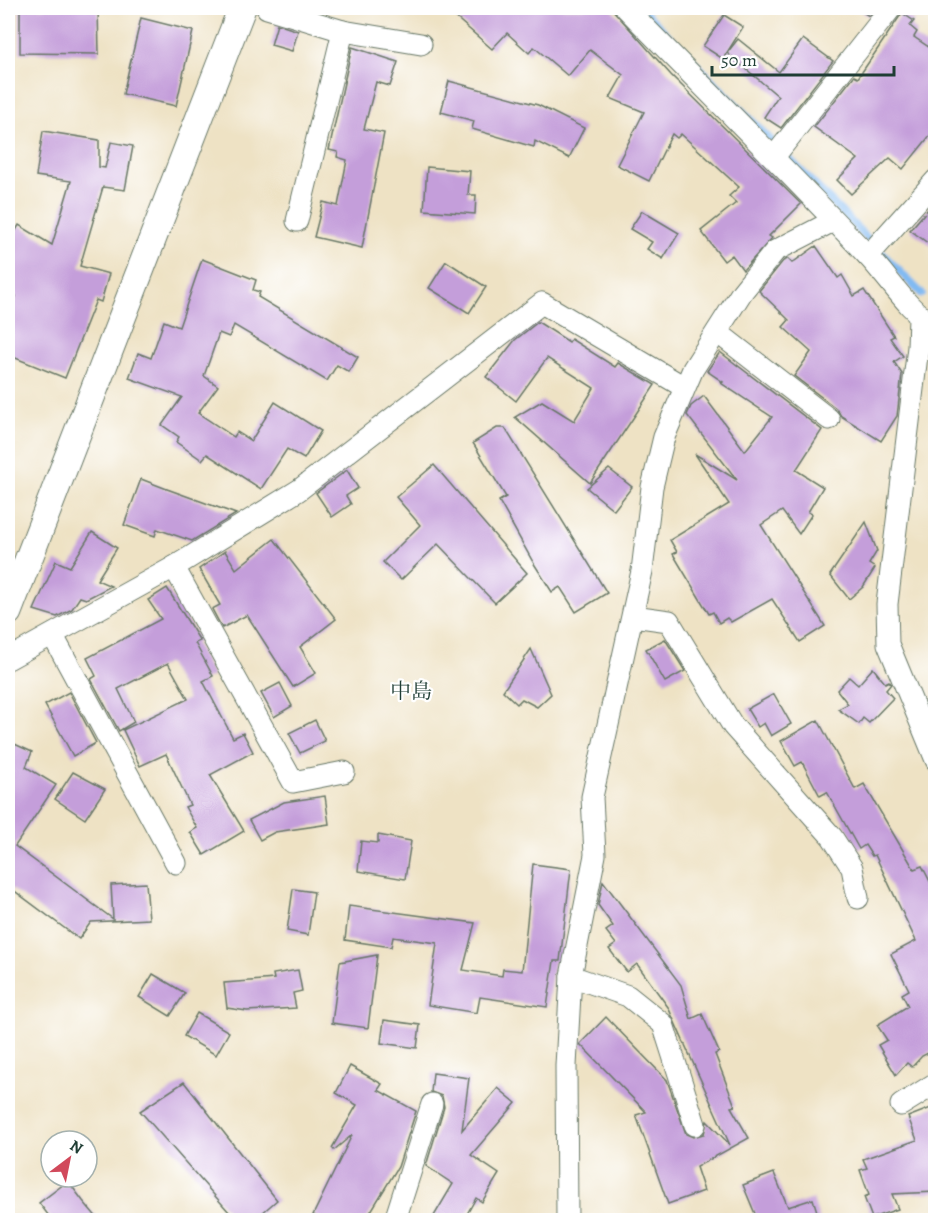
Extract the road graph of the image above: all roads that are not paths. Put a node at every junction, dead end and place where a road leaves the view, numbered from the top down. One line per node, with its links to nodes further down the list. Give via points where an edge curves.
1 (242, 8): 17 (street)
2 (267, 8): 5 (street)
3 (626, 8): 7 (street)
4 (891, 8): 7 (street)
5 (343, 31): 6 (street); 9 (street)
6 (421, 44)
7 (774, 156): 10 (street)
8 (936, 180): 11 (street)
9 (297, 221)
10 (833, 221): 11 (street); 13 (street, via 775,251)
11 (868, 256): 12 (street)
12 (927, 322): 21 (street, via 918,347 887,604 888,644)
13 (717, 332): 14 (street); 15 (street)
14 (684, 387): 16 (street, via 542,303 299,490); 18 (street, via 664,437 652,487)
15 (829, 419)
16 (174, 567): 19 (street); 22 (street, via 293,782)
17 (8, 612)
18 (633, 616): 24 (street, via 669,621 733,726 832,837 852,868); 25 (street, via 592,797 595,855)
19 (53, 636): 20 (street); 23 (street)
20 (8, 659)
21 (936, 760)
22 (344, 772)
23 (177, 863)
24 (858, 898)
25 (571, 976): 29 (street, via 628,996 663,1024); 31 (street, via 566,1066)
26 (936, 1083): 28 (street)
27 (432, 1104): 30 (street)
28 (901, 1105)
29 (695, 1125)
30 (395, 1221)
31 (567, 1221)

